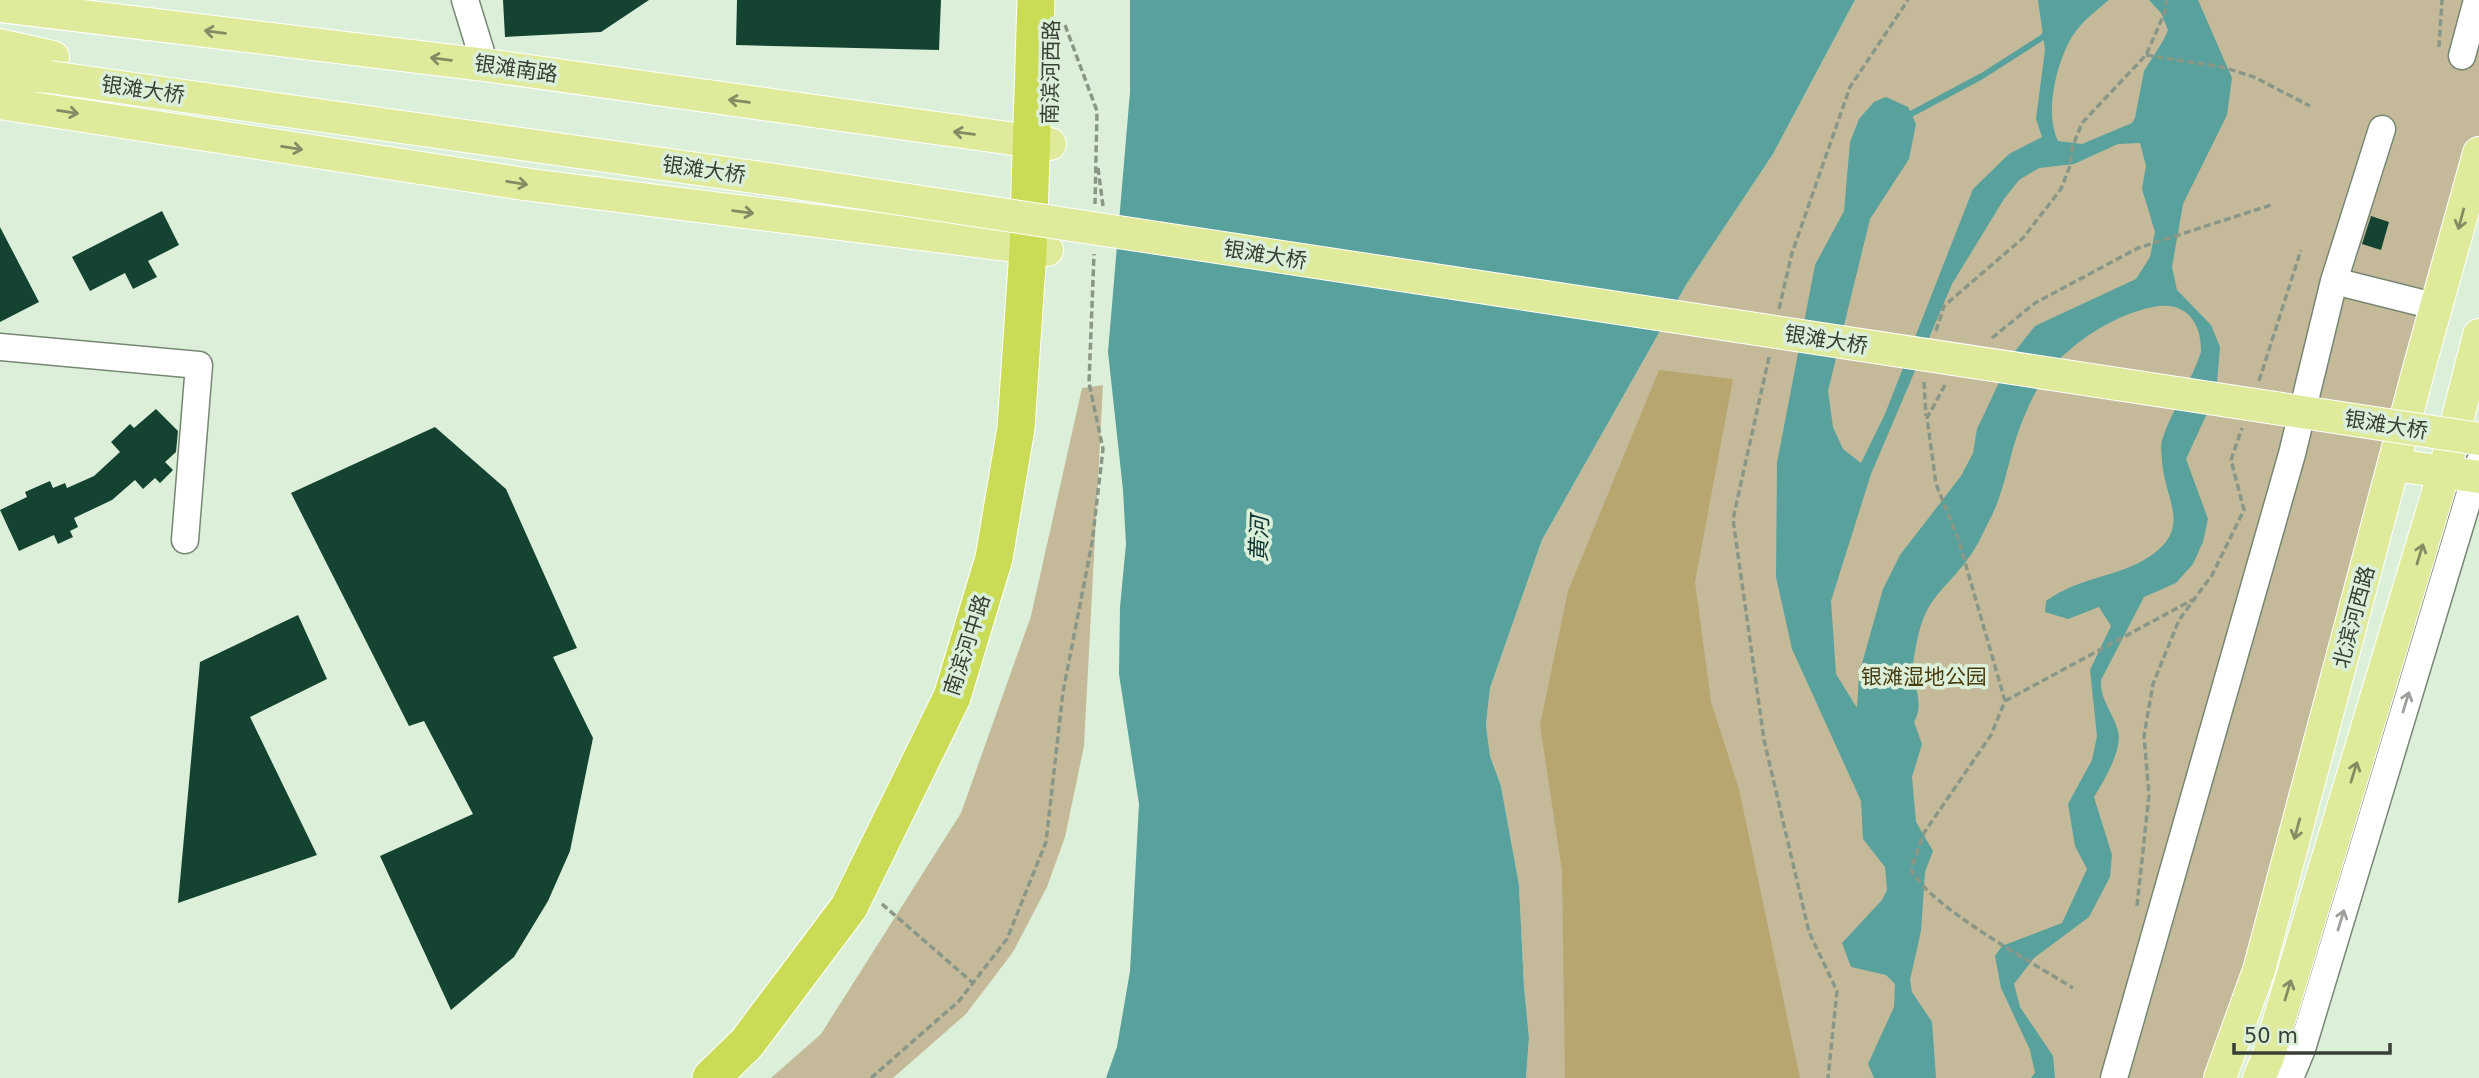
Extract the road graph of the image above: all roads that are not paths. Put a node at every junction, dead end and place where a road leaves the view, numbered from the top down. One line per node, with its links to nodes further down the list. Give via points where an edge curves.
1 (465, 0): 8 (street)
2 (1036, 0): 13 (highway, 南滨河西路)
3 (2477, 0): 7 (street)
4 (0, 6): 8 (main road, 银滩南路, one-way to 4)
5 (1059, 12): 13 (highway, 南滨河西路)
6 (0, 45): 9 (main road)
7 (2450, 53)
8 (485, 65): 13 (main road, 银滩南路, one-way to 8)
9 (51, 67): 10 (main road); 22 (main road, 银滩大桥, via 799,163); 23 (main road, 银滩大桥, bridge)
10 (0, 73)
11 (0, 103): 15 (main road, one-way to 15, via 531,185)
12 (2382, 129): 16 (street)
13 (1041, 143): 15 (highway, 南滨河中路)
14 (2479, 153): 17 (main road, 北滨河西路, one-way to 17)
15 (1037, 250): 29 (highway, 南滨河中路, via 1016,428 994,558 952,696 849,907 747,1043); 30 (highway, 南滨河中路, via 1035,431 1016,575 968,703 867,921 762,1054)
16 (2334, 281): 17 (street); 28 (street, via 2292,454)
17 (2438, 307): 20 (main road, 北滨河西路)
18 (2479, 335): 21 (main road, 北滨河西路)
19 (0, 347): 27 (street, via 199,365)
20 (2421, 361): 21 (main road); 24 (main road, 北滨河西路)
21 (2474, 370): 25 (main road, 北滨河西路)
22 (2479, 418)
23 (2479, 439)
24 (2395, 465): 25 (main road); 31 (main road, 北滨河西路, one-way to 31, via 2259,970)
25 (2444, 472): 26 (main road); 32 (main road, 北滨河西路, one-way to 25)
26 (2478, 473): 33 (street, one-way to 26)
27 (185, 540)
28 (2119, 1076)
29 (711, 1078)
30 (737, 1078)
31 (2220, 1078)
32 (2259, 1078)
33 (2290, 1078)

